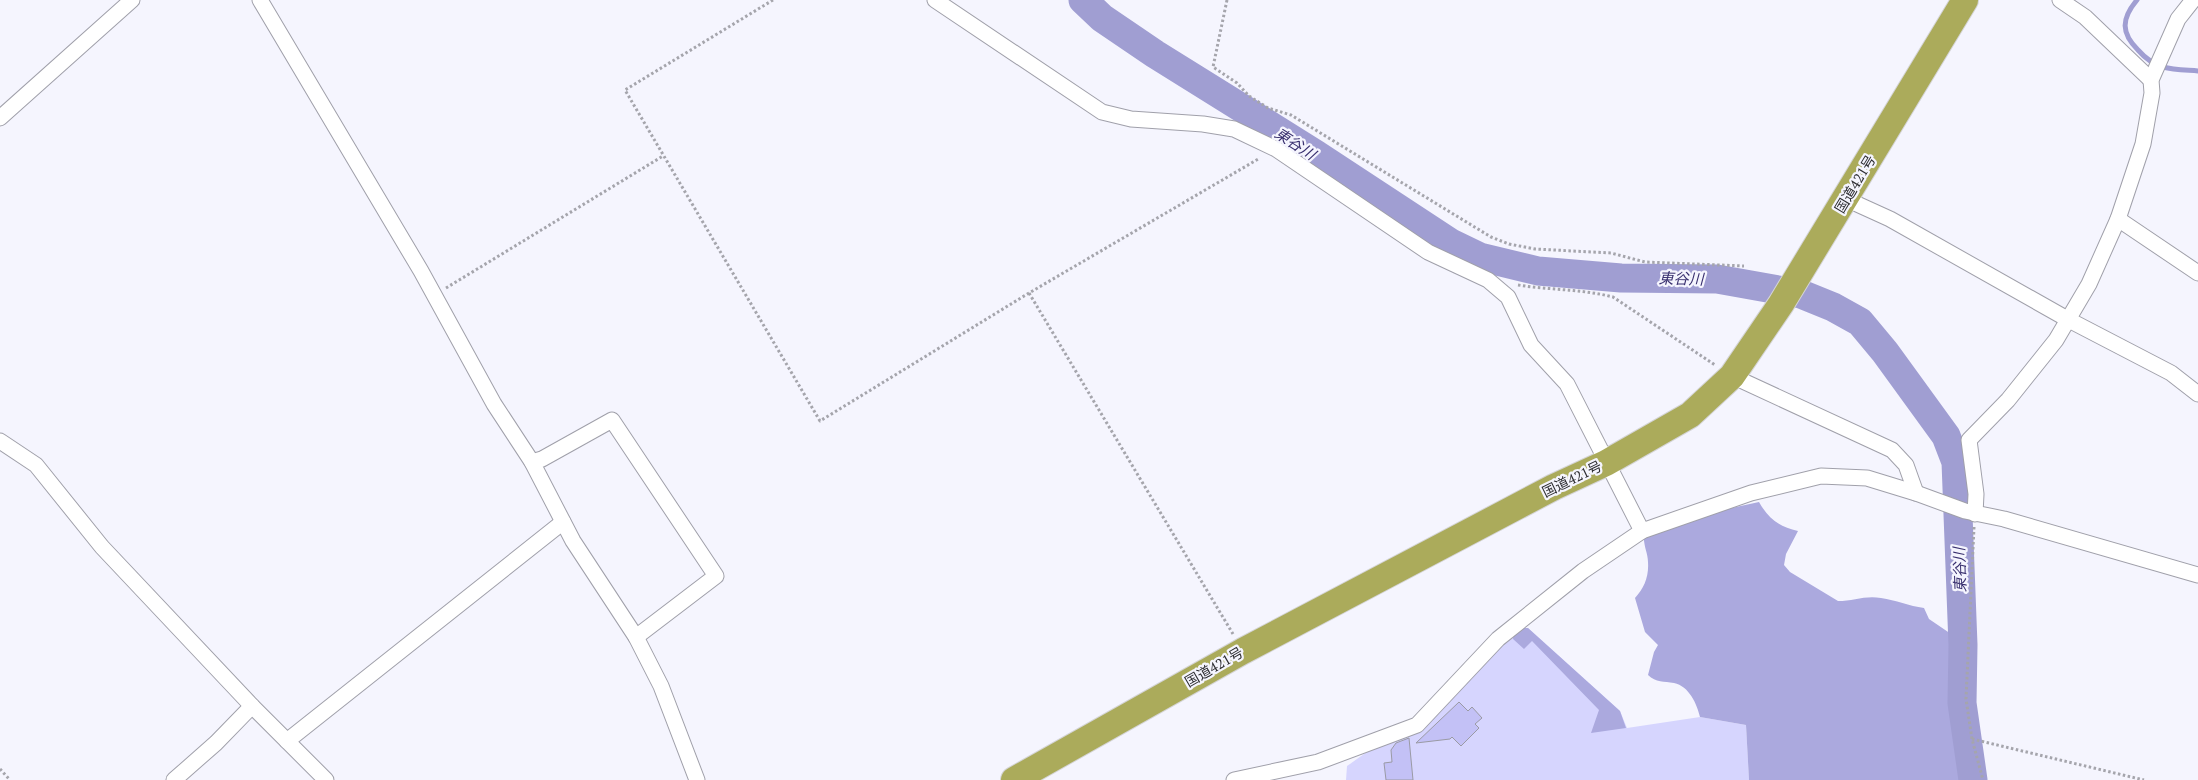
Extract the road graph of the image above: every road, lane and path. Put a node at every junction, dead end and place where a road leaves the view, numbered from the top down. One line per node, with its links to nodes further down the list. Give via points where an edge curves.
1 (132, 0): 10 (street)
2 (260, 0): 19 (street)
3 (773, 0): 11 (path, via 625,90)
4 (935, 0): 17 (street, via 1102,112 1131,119 1234,129 1276,149 1428,252)
5 (1227, 0): 15 (path, via 1213,67 1268,108 1291,115 1491,237 1535,249 1611,254 1645,262)
6 (1965, 0): 13 (highway, 国道421号)
7 (2060, 0): 9 (street)
8 (2193, 0): 9 (street, via 2178,19)
9 (2155, 70): 14 (street, via 2143,144)
10 (0, 118)
11 (663, 156): 18 (path, via 820,420); 19 (path)
12 (1248, 165): 18 (path)
13 (1846, 199): 20 (street, via 1890,219); 21 (highway, 国道421号, via 1782,304)
14 (2118, 219): 16 (street); 20 (street)
15 (1744, 266)
16 (2198, 273)
17 (1488, 280): 21 (path, via 1548,290 1597,293 1613,298); 25 (street, via 1508,297 1531,345 1567,384)
18 (1029, 293): 32 (path)
19 (434, 295): 24 (street, via 494,404)
20 (2069, 320): 22 (street, via 2171,373); 27 (street, via 2008,400 1969,440 1976,494)
21 (1732, 376): 25 (highway, 国道421号, via 1690,414); 26 (street, via 1892,450 1906,465)
22 (2198, 394)
23 (0, 441): 33 (street, via 36,465 102,548)
24 (532, 462): 28 (street); 31 (street, via 612,420 716,576)
25 (1606, 463): 29 (street); 32 (highway, 国道421号)
26 (1916, 493): 27 (street); 29 (street, via 1867,478 1821,476 1751,493)
27 (1970, 513): 30 (street, via 2004,519); 34 (path, via 1966,699)
28 (563, 522): 31 (street); 35 (street)
29 (1642, 531): 42 (street, via 1583,571 1498,639 1417,725 1318,762)
30 (2198, 575)
31 (636, 636): 40 (street, via 661,686)
32 (1243, 650): 41 (highway, 国道421号)
33 (252, 706): 35 (street); 38 (street)
34 (1972, 739): 43 (path); 44 (path)
35 (287, 741): 39 (street)
36 (0, 769): 37 (path)
37 (10, 780)
38 (174, 780)
39 (326, 780)
40 (697, 780)
41 (1014, 780)
42 (1234, 780)
43 (1982, 780)
44 (2144, 780)

